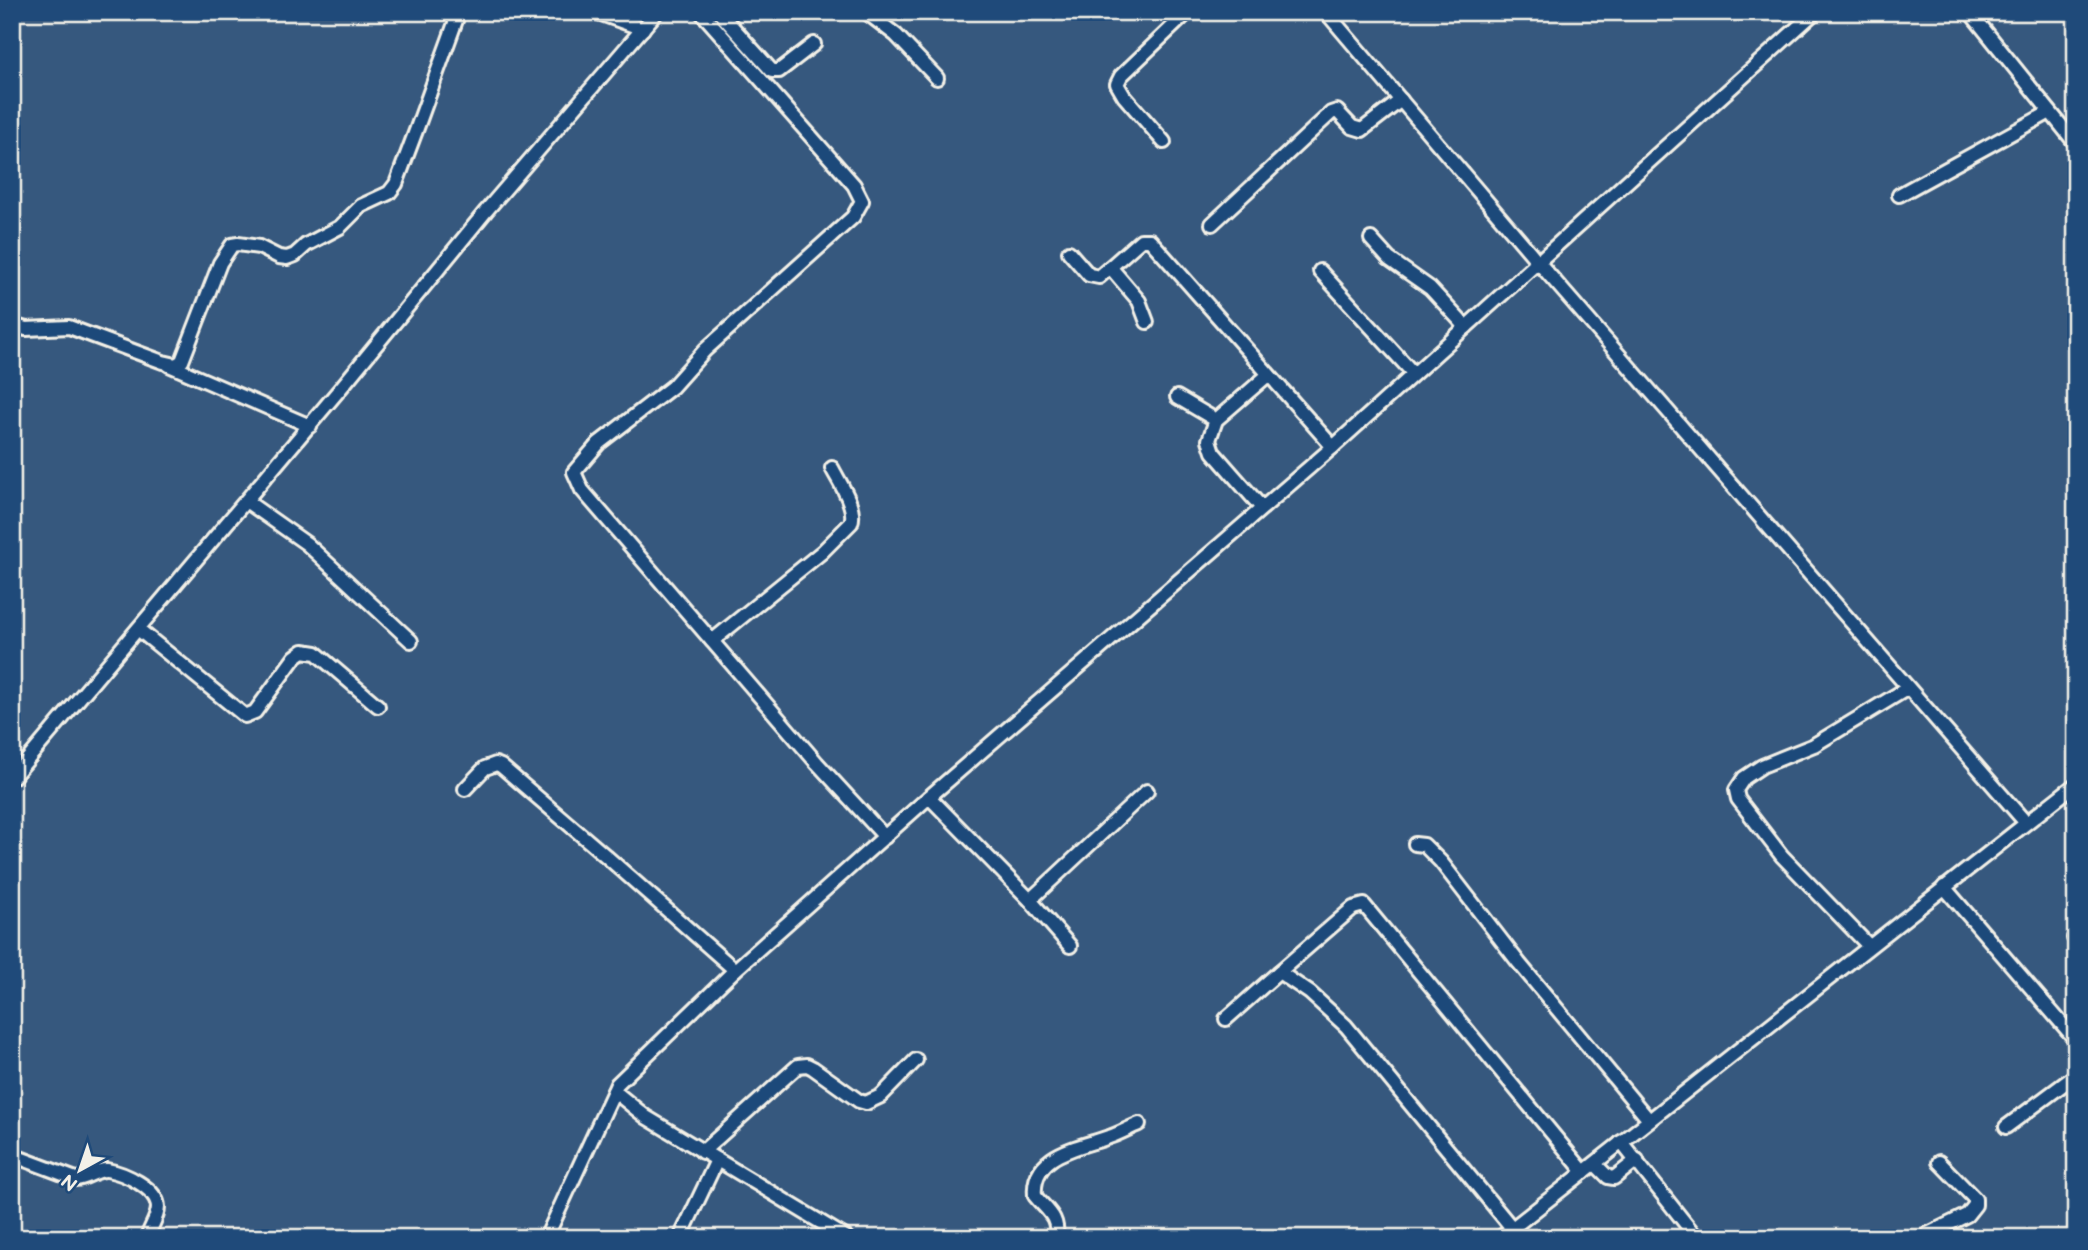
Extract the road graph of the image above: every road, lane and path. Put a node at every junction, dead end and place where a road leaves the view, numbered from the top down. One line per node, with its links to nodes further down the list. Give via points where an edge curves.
1 (459, 12): 28 (street, via 389,193 361,206 340,227 287,258 259,247 232,246 220,263 181,362)
2 (596, 12): 11 (street)
3 (657, 12): 11 (street)
4 (701, 12): 40 (street, via 854,185 862,201 853,217 705,350 680,380 599,443 574,472 582,490)
5 (719, 12): 12 (street, via 772,71 779,71)
6 (866, 12): 13 (street, via 896,35)
7 (1188, 12): 16 (street, via 1117,84)
8 (1326, 12): 14 (street)
9 (1815, 12): 22 (street)
10 (1970, 12): 15 (street)
11 (643, 29): 33 (street)
12 (814, 44)
13 (937, 78)
14 (1401, 100): 19 (street, via 1362,130 1352,127 1337,111 1331,113); 22 (street)
15 (2050, 112): 17 (street); 18 (street)
16 (1164, 142)
17 (2076, 144)
18 (1899, 195)
19 (1212, 224)
20 (1371, 239): 27 (street, via 1430,288)
21 (1069, 252): 23 (street, via 1094,278)
22 (1539, 263): 27 (street); 41 (street)
23 (1111, 268): 25 (street, via 1139,301); 30 (street, via 1141,240 1150,240)
24 (1320, 271): 29 (street)
25 (1147, 321)
26 (12, 325): 28 (street, via 26,329 69,327)
27 (1466, 327): 29 (street)
28 (163, 362): 33 (street)
29 (1413, 373): 34 (street)
30 (1268, 374): 32 (street); 34 (street)
31 (1177, 397): 32 (street)
32 (1216, 420): 37 (street, via 1210,446)
33 (310, 426): 36 (street)
34 (1333, 447): 37 (street)
35 (832, 468): 40 (street, via 850,507 851,523)
36 (246, 501): 38 (street); 39 (street, via 307,544)
37 (1262, 508): 47 (street)
38 (138, 629): 42 (street, via 246,716 255,712 295,657 309,650); 43 (street)
39 (411, 641)
40 (712, 641): 49 (street)
41 (1908, 688): 48 (street); 54 (street, via 1814,744 1762,765 1736,790 1738,799 1782,856)
42 (378, 706)
43 (12, 778)
44 (2076, 784): 48 (street)
45 (465, 789): 55 (street, via 485,768 501,766)
46 (1147, 791): 52 (street)
47 (929, 797): 49 (street); 52 (street)
48 (2026, 823): 51 (street)
49 (885, 836): 55 (street)
50 (1415, 844): 62 (street, via 1424,845 1441,862)
51 (1944, 887): 54 (street); 58 (street)
52 (1030, 900): 53 (street)
53 (1070, 946)
54 (1868, 946): 62 (street)
55 (735, 970): 61 (street, via 622,1077)
56 (1279, 972): 57 (street); 72 (street, via 1353,908 1364,905); 73 (street, via 1346,1026)
57 (1226, 1019)
58 (2076, 1040)
59 (916, 1060): 66 (street, via 881,1096 866,1103 813,1068 798,1066)
60 (2076, 1075): 64 (street)
61 (614, 1091): 66 (street); 75 (street)
62 (1649, 1120): 65 (street)
63 (1139, 1124): 78 (street, via 1055,1156 1040,1172 1035,1196 1054,1215)
64 (2006, 1128)
65 (1621, 1142): 69 (street); 71 (street)
66 (702, 1152): 68 (street)
67 (12, 1155): 74 (street, via 76,1179 107,1170 148,1188 158,1205)
68 (717, 1160): 76 (street); 77 (street)
69 (1637, 1160): 71 (street, via 1614,1178); 80 (street)
70 (1939, 1162): 81 (street, via 1975,1199 1975,1205)
71 (1595, 1164): 72 (street)
72 (1584, 1172): 73 (street)
73 (1512, 1228): 79 (street)
74 (146, 1238)
75 (546, 1238)
76 (680, 1238)
77 (847, 1238)
78 (1056, 1238)
79 (1500, 1238)
80 (1697, 1238)
81 (1926, 1238)

